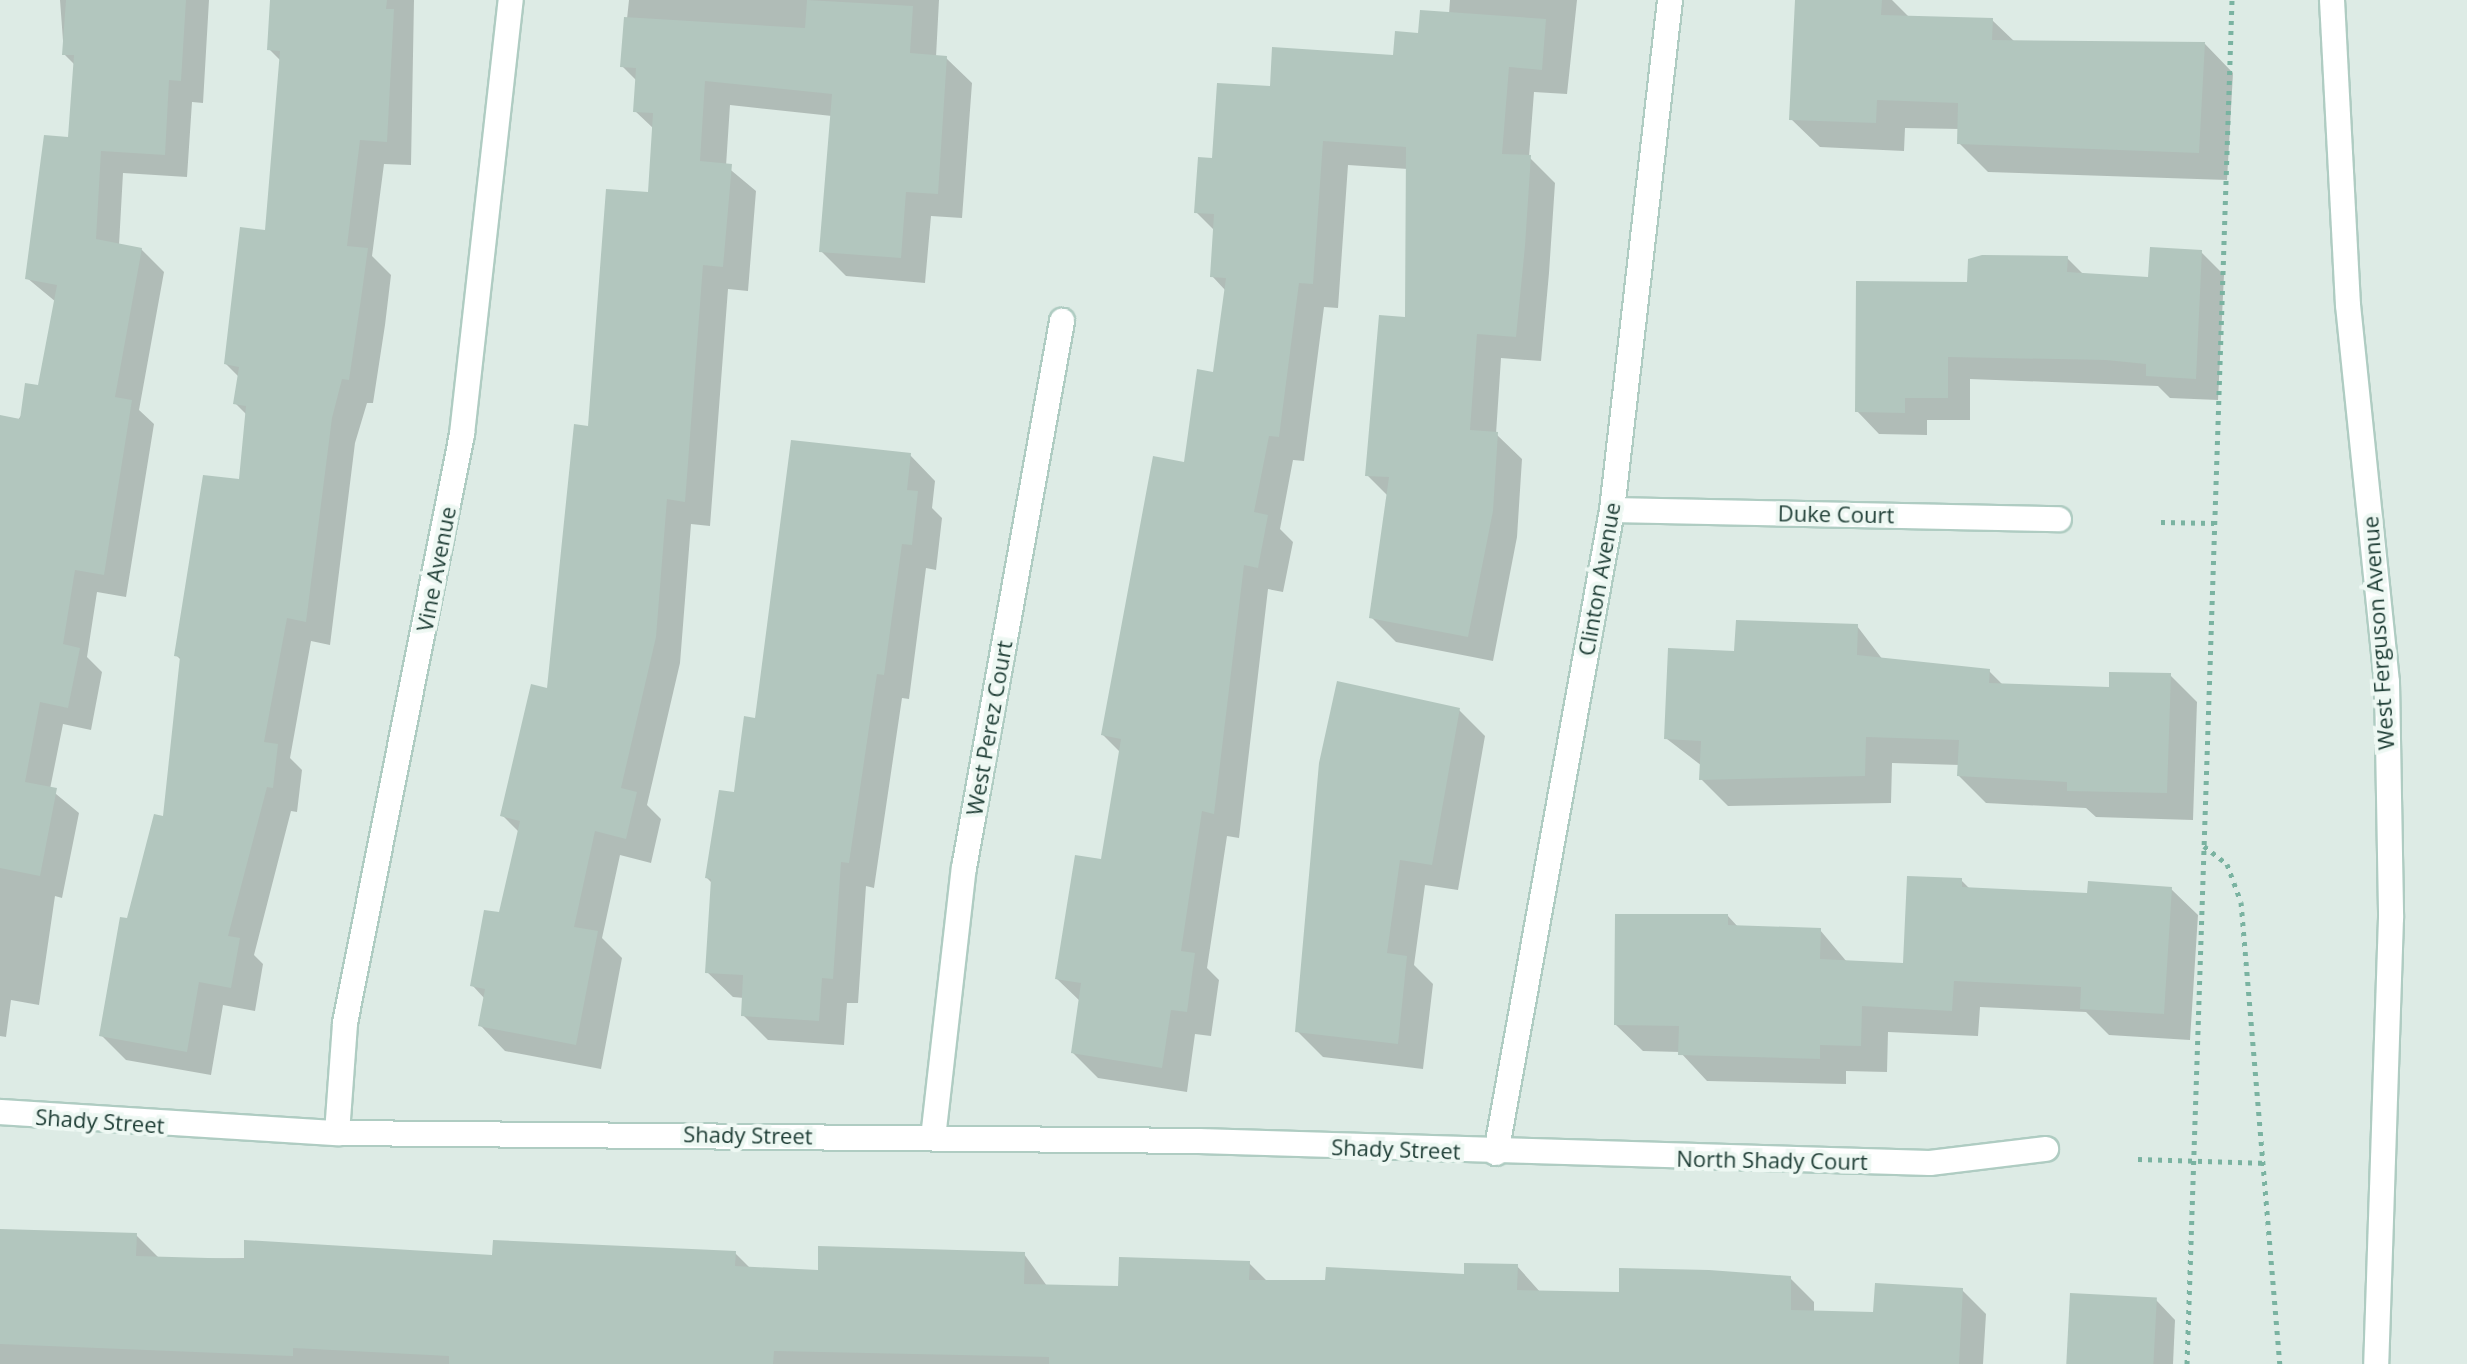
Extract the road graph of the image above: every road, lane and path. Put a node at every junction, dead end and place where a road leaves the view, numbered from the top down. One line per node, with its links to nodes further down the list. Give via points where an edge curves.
1 (511, 0): 12 (street, Vine Avenue, via 462,434 353,976)
2 (1670, 0): 6 (street, Clinton Avenue)
3 (2232, 0): 9 (path)
4 (2332, 0): 21 (street, West Ferguson Avenue, via 2348,305 2387,682 2391,918)
5 (1062, 321): 13 (street, West Perez Court, via 964,868)
6 (1612, 510): 7 (street, Duke Court); 15 (street, Clinton Avenue)
7 (2059, 519)
8 (2161, 522): 9 (path)
9 (2214, 523): 10 (path)
10 (2204, 846): 17 (path); 18 (path, via 2227,864 2241,902)
11 (0, 1112): 12 (street, Shady Street)
12 (337, 1133): 13 (street, Shady Street)
13 (933, 1138): 15 (street, Shady Street)
14 (2046, 1149): 15 (street, North Shady Court, via 1930,1163)
15 (1496, 1153)
16 (2138, 1159): 17 (path)
17 (2195, 1160): 18 (path); 19 (path)
18 (2268, 1163): 20 (path)
19 (2187, 1364)
20 (2280, 1364)
21 (2376, 1364)

